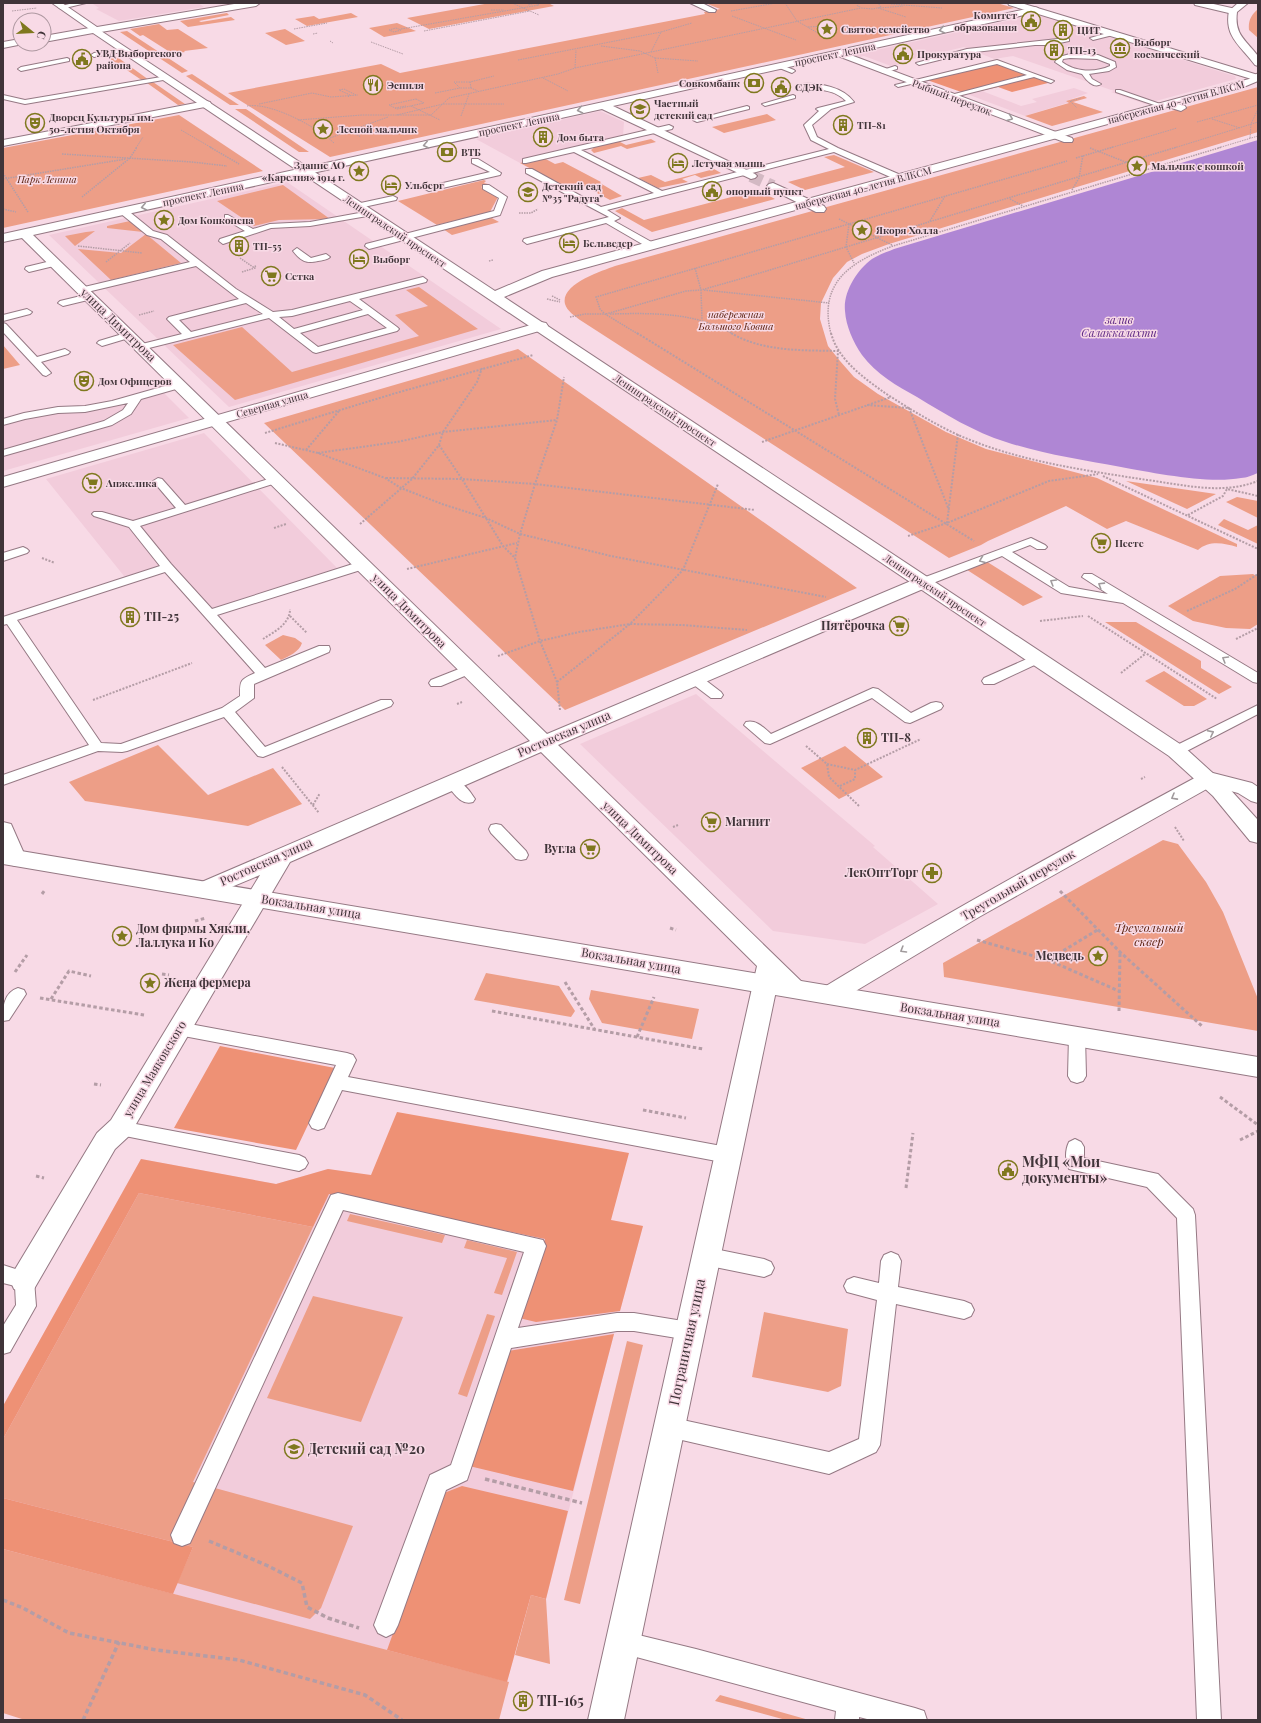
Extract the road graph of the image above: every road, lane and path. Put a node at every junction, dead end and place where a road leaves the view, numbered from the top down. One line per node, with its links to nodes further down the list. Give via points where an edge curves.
1 (83, 3): 13 (lane)
2 (256, 3): 38 (street)
3 (512, 3): 16 (path)
4 (694, 3): 21 (street)
5 (776, 3): 25 (path)
6 (784, 3): 30 (path)
7 (859, 3): 18 (path, via 857,6)
8 (879, 3): 19 (path, via 881,6)
9 (1012, 3): 22 (street)
10 (1198, 3): 26 (street)
11 (1244, 3): 26 (street)
12 (891, 4): 15 (path)
13 (59, 5): 38 (street, Ленинградский проспект)
14 (528, 5): 16 (path)
15 (923, 6): 19 (path); 20 (path)
16 (520, 7): 24 (path); 37 (path)
17 (39, 8): 23 (path)
18 (861, 8): 19 (path); 30 (path)
19 (878, 8): 29 (path)
20 (945, 8)
21 (712, 10)
22 (1035, 10): 41 (street); 60 (street, проспект Ленина, one-way to 60)
23 (12, 11)
24 (530, 11): 27 (path); 39 (path)
25 (726, 11)
26 (1233, 11): 69 (street, via 1231,29)
27 (539, 15)
28 (729, 15): 33 (path)
29 (908, 18)
30 (797, 21): 33 (path); 34 (path)
31 (695, 22): 40 (path)
32 (327, 23): 36 (path)
33 (765, 28): 49 (path); 57 (path)
34 (808, 28): 35 (path); 46 (path)
35 (836, 28)
36 (294, 29)
37 (400, 29): 37 (path, via 397,32 389,30 393,29)
38 (95, 30): 45 (street); 55 (street, Ленинградский проспект)
39 (424, 31)
40 (661, 32): 53 (path); 57 (path)
41 (1108, 32): 44 (lane); 80 (street)
42 (318, 33): 43 (path)
43 (313, 34)
44 (1093, 36)
45 (52, 38)
46 (827, 38)
47 (1067, 40): 54 (lane)
48 (330, 41): 52 (path)
49 (798, 41)
50 (370, 42): 59 (path)
51 (1074, 42): 62 (lane, via 1066,46 1078,51)
52 (333, 43)
53 (599, 45): 56 (path); 58 (path)
54 (1000, 47): 67 (lane); 68 (lane, via 967,51)
55 (125, 50): 61 (lane); 81 (street, Ленинградский проспект)
56 (576, 50): 65 (path); 71 (path)
57 (651, 52): 58 (path)
58 (646, 53): 63 (path); 71 (path)
59 (403, 54)
60 (837, 54): 70 (street, проспект Ленина); 75 (street, Рыбный переулок)
61 (94, 55)
62 (1079, 55): 76 (lane, via 1061,58 1058,62 1070,69); 76 (lane, via 1098,57 1113,63 1113,67 1109,69)
63 (655, 58): 66 (path); 82 (path)
64 (67, 60): 73 (lane)
65 (518, 60)
66 (702, 62)
67 (997, 62): 77 (lane); 85 (lane)
68 (918, 63)
69 (1258, 63)
70 (779, 66): 74 (lane); 115 (street, проспект Ленина)
71 (575, 68): 79 (path)
72 (895, 68): 75 (lane)
73 (21, 69)
74 (792, 71)
75 (883, 71): 85 (street, Рыбный переулок)
76 (1084, 71): 86 (lane, via 1089,80)
77 (1036, 75): 83 (lane); 99 (lane)
78 (494, 76): 84 (path)
79 (542, 77): 92 (path); 95 (path)
80 (1257, 77): 111 (street, набережная 40-летия ВЛКСМ, via 1242,84)
81 (167, 78): 100 (lane, via 24,102); 105 (street, Ленинградский проспект)
82 (659, 78)
83 (1051, 81)
84 (470, 82): 89 (path, via 454,82); 90 (path)
85 (912, 82): 87 (lane); 99 (street, Рыбный переулок)
86 (1098, 84)
87 (898, 85)
88 (802, 86): 91 (lane, via 818,85)
89 (460, 88): 90 (path); 97 (path)
90 (471, 88): 92 (path)
91 (826, 89): 93 (lane); 116 (lane, via 848,97 851,102)
92 (478, 91): 98 (path)
93 (815, 91)
94 (1118, 91): 111 (lane)
95 (570, 92)
96 (776, 92): 109 (lane, via 791,97)
97 (436, 93)
98 (469, 94): 106 (path, via 449,98); 107 (path)
99 (950, 96): 138 (street, Рыбный переулок, one-way to 138)
100 (3, 97)
101 (348, 97): 101 (path, via 357,95 344,89 339,90 350,95); 110 (path, via 312,94)
102 (1085, 97): 104 (path)
103 (412, 100): 114 (path, via 424,103); 117 (path, via 415,104); 117 (path, via 389,105)
104 (1070, 101)
105 (206, 104): 144 (street); 162 (street, Ленинградский проспект)
106 (443, 104): 107 (path); 120 (path); 123 (path, via 431,115)
107 (466, 104): 108 (path); 127 (path)
108 (509, 104)
109 (764, 104)
110 (249, 105): 113 (path); 125 (path, via 261,106)
111 (1165, 105): 119 (street); 138 (street, набережная 40-летия ВЛКСМ)
112 (1258, 105): 124 (path)
113 (245, 106)
114 (411, 106): 117 (path); 120 (path)
115 (602, 106): 135 (street); 162 (street, проспект Ленина, one-way to 162)
116 (829, 107): 122 (lane); 141 (lane, via 808,126)
117 (394, 108)
118 (747, 108): 126 (lane)
119 (1181, 108)
120 (420, 109): 123 (path)
121 (1258, 109): 130 (path)
122 (809, 111)
123 (392, 116): 125 (path, via 362,115); 140 (path)
124 (1210, 118): 129 (path); 134 (path)
125 (298, 120): 140 (path)
126 (696, 120)
127 (458, 122)
128 (1258, 122): 130 (path)
129 (1196, 123)
130 (1251, 124): 134 (path); 142 (path)
131 (177, 127): 159 (path)
132 (669, 127): 135 (lane)
133 (1181, 127): 150 (path)
134 (1240, 128): 158 (path)
135 (654, 130): 147 (lane); 166 (street)
136 (146, 133): 153 (path)
137 (803, 135): 141 (lane)
138 (1054, 135): 143 (street, Рыбный переулок); 167 (street, набережная 40-летия ВЛКСМ)
139 (1258, 136): 142 (path)
140 (330, 138): 145 (path)
141 (814, 138): 148 (lane)
142 (1250, 138): 161 (path)
143 (1068, 140)
144 (3, 143)
145 (334, 143)
146 (1085, 146): 150 (path)
147 (575, 150): 157 (lane); 175 (lane)
148 (834, 150): 166 (lane); 167 (lane)
149 (1084, 151): 152 (path)
150 (1099, 151): 152 (path); 158 (path)
151 (59, 154): 153 (path)
152 (1083, 156): 154 (path); 168 (path)
153 (130, 158): 160 (path); 170 (path); 177 (path)
154 (1076, 158)
155 (1068, 160): 176 (path)
156 (475, 161): 173 (lane, via 497,173)
157 (526, 161)
158 (1128, 163): 161 (path); 164 (path); 168 (path)
159 (240, 164)
160 (231, 166)
161 (1148, 169): 164 (path)
162 (305, 171): 181 (street, Ленинградский проспект); 186 (street, проспект Ленина, one-way to 186)
163 (529, 171): 184 (lane)
164 (1142, 171): 174 (path)
165 (3, 172): 170 (path)
166 (748, 174): 175 (lane)
167 (900, 178): 180 (street, набережная 40-летия ВЛКСМ)
168 (1079, 178): 174 (path); 179 (path)
169 (3, 179): 170 (path)
170 (7, 179): 189 (path)
171 (773, 186): 180 (street)
172 (486, 187): 196 (lane, via 503,197 497,213)
173 (429, 189)
174 (1072, 191): 182 (path)
175 (662, 194): 184 (lane)
176 (945, 196): 192 (path); 193 (path)
177 (82, 198)
178 (393, 198): 181 (lane)
179 (1009, 199): 182 (path); 192 (path)
180 (808, 203): 185 (street); 204 (street, набережная 40-летия ВЛКСМ)
181 (359, 206): 188 (street, Ленинградский проспект)
182 (1023, 206): 205 (path)
183 (538, 209): 187 (path)
184 (601, 209): 191 (lane, via 616,218)
185 (820, 209): 193 (path)
186 (122, 211): 195 (street, проспект Ленина); 214 (lane, via 150,233 164,237)
187 (536, 212)
188 (370, 213): 194 (lane, via 310,224 270,226); 196 (street, Ленинградский проспект)
189 (30, 215)
190 (228, 217): 194 (lane)
191 (606, 220): 201 (lane); 204 (lane)
192 (930, 221): 197 (path)
193 (849, 224): 197 (path); 206 (path); 219 (path)
194 (251, 231): 199 (lane)
195 (24, 233): 198 (street, проспект Ленина); 216 (street, улица Димитрова)
196 (405, 237): 203 (lane); 224 (street, Ленинградский проспект)
197 (876, 237): 205 (path); 206 (path)
198 (3, 238)
199 (223, 241)
200 (132, 242): 207 (path)
201 (527, 242)
202 (78, 246): 207 (path)
203 (369, 246)
204 (652, 246): 224 (street, набережная 40-летия ВЛКСМ, via 547,274)
205 (893, 246): 215 (path)
206 (846, 247): 215 (path); 222 (path)
207 (121, 251): 209 (path); 217 (path)
208 (297, 251): 211 (lane, via 309,261)
209 (145, 253)
210 (236, 255): 218 (path, via 253,267)
211 (326, 257)
212 (493, 260): 213 (path)
213 (488, 261)
214 (197, 262): 223 (lane); 226 (lane)
215 (854, 262): 228 (path, via 833,289)
216 (55, 263): 220 (lane); 223 (street, улица Димитрова)
217 (104, 264)
218 (256, 266)
219 (695, 268): 222 (path); 231 (path, via 596,297 600,309)
220 (28, 269)
221 (423, 280): 225 (lane)
222 (701, 290): 228 (path); 231 (path, via 686,291); 235 (path)
223 (86, 294): 227 (lane); 239 (street, улица Димитрова)
224 (495, 296): 237 (street, Ленинградский проспект)
225 (352, 298): 229 (lane); 232 (lane, via 292,313)
226 (246, 300): 232 (lane); 240 (lane, via 172,319)
227 (63, 303)
228 (829, 303): 243 (path, via 829,332)
229 (370, 311): 238 (lane); 238 (lane, via 394,329 316,350)
230 (27, 312): 234 (lane)
231 (605, 314): 233 (path); 235 (path, via 644,313); 261 (path)
232 (271, 315): 238 (lane); 240 (lane)
233 (570, 317)
234 (3, 318)
235 (702, 320): 243 (path, via 745,341 773,347)
236 (3, 326): 246 (lane)
237 (540, 326): 258 (street, Северная улица); 312 (street, Ленинградский проспект)
238 (292, 332)
239 (129, 335): 241 (lane); 242 (street, улица Димитрова)
240 (189, 335): 242 (lane)
241 (102, 343)
242 (141, 347): 251 (street, улица Димитрова)
243 (838, 351): 253 (path, via 856,372); 257 (path, via 835,399)
244 (65, 352): 246 (lane)
245 (533, 355): 248 (path)
246 (35, 361): 249 (lane)
247 (480, 363): 248 (path)
248 (482, 369): 256 (path); 262 (path, via 477,382)
249 (46, 373)
250 (564, 377): 259 (path)
251 (179, 385): 252 (lane); 258 (street, улица Димитрова)
252 (137, 397): 260 (lane, via 85,409 58,410); 269 (lane, via 127,412 108,423)
253 (891, 397): 254 (path); 255 (path)
254 (867, 405): 255 (path); 257 (path)
255 (908, 408): 264 (path); 287 (path)
256 (339, 411): 263 (path); 268 (path)
257 (839, 415): 261 (path)
258 (215, 420): 275 (street, улица Димитрова); 278 (street, Северная улица)
259 (557, 420): 262 (path); 279 (path)
260 (3, 422)
261 (793, 431): 266 (path); 291 (path)
262 (443, 432): 267 (path); 270 (path, via 397,442)
263 (265, 433)
264 (958, 434): 271 (path, via 1016,454); 287 (path)
265 (275, 442): 268 (path)
266 (762, 442)
267 (439, 445): 273 (path); 274 (path)
268 (306, 450): 270 (path)
269 (3, 453)
270 (318, 453): 272 (path)
271 (1100, 474): 282 (path); 289 (path); 291 (path, via 1049,481)
272 (385, 478): 273 (path); 281 (path)
273 (412, 479): 274 (path); 281 (path)
274 (462, 479): 279 (path); 290 (path)
275 (275, 480): 285 (lane); 306 (street, улица Димитрова)
276 (158, 481): 285 (lane)
277 (1258, 481): 282 (path)
278 (3, 482)
279 (535, 484): 284 (path); 296 (path)
280 (718, 484): 284 (path)
281 (401, 488): 290 (path); 293 (path)
282 (1227, 489): 283 (path); 289 (path, via 1223,496)
283 (1258, 496)
284 (710, 505): 286 (path); 309 (path)
285 (183, 509): 294 (lane)
286 (755, 510)
287 (949, 510): 291 (path)
288 (98, 514): 294 (lane)
289 (1187, 515): 301 (path)
290 (486, 518): 296 (path); 299 (path)
291 (947, 523): 297 (path); 303 (path)
292 (286, 524): 295 (path)
293 (360, 524)
294 (133, 525): 307 (lane)
295 (274, 528)
296 (520, 534): 298 (path); 309 (path)
297 (908, 536)
298 (518, 543): 299 (path); 305 (path)
299 (503, 546): 305 (path); 308 (path)
300 (1041, 547): 303 (lane, via 1031,541)
301 (1258, 549)
302 (23, 551): 304 (lane)
303 (1000, 553): 312 (lane, one-way to 312); 315 (lane, one-way to 303, via 1066,590)
304 (3, 557)
305 (515, 558): 326 (path)
306 (363, 565): 313 (lane); 333 (street, улица Димитрова)
307 (167, 567): 317 (lane); 320 (lane)
308 (407, 569)
309 (683, 570): 314 (path); 324 (path)
310 (1258, 574): 323 (path, via 1234,589)
311 (1088, 576): 315 (lane, one-way to 311)
312 (924, 582): 331 (street, Ленинградский проспект); 336 (street, Ростовская улица)
313 (286, 590): 317 (lane); 328 (path, via 290,616 280,628)
314 (833, 598)
315 (1131, 602): 323 (lane)
316 (1080, 611): 318 (path)
317 (209, 614): 328 (lane)
318 (1087, 615): 322 (path); 329 (path)
319 (909, 619): 321 (path)
320 (6, 620): 347 (lane)
321 (905, 621)
322 (1040, 621)
323 (1163, 622): 337 (lane, one-way to 323)
324 (630, 624): 325 (path); 326 (path); 339 (path)
325 (754, 630)
326 (540, 641): 330 (path); 339 (path)
327 (324, 649): 335 (lane)
328 (243, 652): 335 (lane)
329 (1145, 654): 334 (path); 342 (path)
330 (498, 656)
331 (1038, 658): 338 (lane); 356 (street, Ленинградский проспект)
332 (192, 663): 347 (path)
333 (469, 670): 340 (lane); 354 (street, улица Димитрова)
334 (1121, 673)
335 (263, 674): 349 (lane, via 247,682 247,698)
336 (695, 679): 341 (lane); 354 (street, Ростовская улица)
337 (1258, 679)
338 (989, 680)
339 (557, 682): 350 (path)
340 (436, 683)
341 (716, 695)
342 (1217, 699)
343 (462, 702): 345 (path)
344 (386, 703): 357 (lane)
345 (457, 704)
346 (936, 706): 352 (lane, via 910,719 873,692)
347 (71, 708): 355 (lane)
348 (1258, 709): 356 (lane, one-way to 348)
349 (227, 711): 355 (lane, via 122,748); 357 (lane)
350 (560, 715)
351 (751, 725): 352 (lane, via 770,740)
352 (789, 731): 358 (path)
353 (924, 738): 359 (path)
354 (544, 743): 364 (street, Ростовская улица); 395 (street, улица Димитрова)
355 (97, 747): 363 (lane)
356 (1176, 751): 362 (street, Ленинградский проспект)
357 (263, 753): 369 (path, via 274,758)
358 (828, 764): 359 (path); 365 (path, via 829,777)
359 (855, 770): 365 (path, via 855,779)
360 (1145, 777): 361 (path)
361 (1141, 779)
362 (1208, 779): 367 (street, via 1246,788); 376 (street, Ленинградский проспект); 402 (street, Треугольный переулок, one-way to 402, via 941,928)
363 (3, 780)
364 (452, 782): 368 (lane); 377 (street, Ростовская улица)
365 (840, 786): 370 (path)
366 (320, 793): 369 (path)
367 (1258, 796)
368 (468, 799)
369 (313, 805): 371 (path)
370 (859, 806)
371 (322, 817)
372 (678, 825): 373 (path)
373 (673, 827)
374 (3, 829): 379 (street)
375 (496, 829): 378 (lane)
376 (1258, 836)
377 (282, 855): 381 (street, Ростовская улица); 384 (street, улица Маяковского)
378 (522, 855)
379 (9, 857): 381 (street, Вокзальная улица)
380 (45, 890): 383 (path)
381 (205, 890): 384 (street, Вокзальная улица)
382 (1060, 891): 388 (path)
383 (42, 894)
384 (256, 898): 395 (street, Вокзальная улица); 410 (street, улица Маяковского)
385 (205, 917): 386 (path)
386 (196, 921)
387 (670, 928): 389 (path)
388 (1099, 929): 391 (path); 393 (path)
389 (676, 930)
390 (974, 939): 393 (path)
391 (1120, 952): 400 (path); 409 (path)
392 (27, 955): 401 (path, via 14,975)
393 (1048, 960): 400 (path)
394 (162, 974): 396 (path)
395 (767, 974): 399 (street, улица Димитрова); 430 (street, Пограничная улица)
396 (169, 975)
397 (91, 976): 404 (path, via 69,971)
398 (565, 982): 411 (path)
399 (794, 989): 402 (street, Вокзальная улица)
400 (1119, 991): 406 (path)
401 (18, 994): 404 (path); 407 (lane)
402 (830, 995): 412 (street, Вокзальная улица)
403 (654, 997): 413 (path)
404 (51, 1000): 408 (path)
405 (492, 1011): 411 (path)
406 (1119, 1011)
407 (3, 1015)
408 (144, 1015)
409 (1203, 1027)
410 (179, 1029): 417 (lane, via 347,1060); 425 (street, улица Маяковского)
411 (595, 1030): 413 (path)
412 (1077, 1036): 415 (street, Вокзальная улица); 416 (lane)
413 (637, 1037): 414 (path)
414 (703, 1050)
415 (1258, 1067)
416 (1076, 1076)
417 (337, 1082): 423 (lane); 430 (lane)
418 (94, 1084): 419 (path)
419 (101, 1085)
420 (1220, 1097): 424 (path)
421 (643, 1110): 422 (path)
422 (686, 1118)
423 (318, 1123)
424 (1258, 1125)
425 (120, 1128): 431 (lane); 438 (street, улица Маяковского, via 106,1141)
426 (1258, 1131): 428 (path)
427 (913, 1133): 434 (path)
428 (1240, 1140)
429 (1075, 1147): 458 (lane, via 1075,1164 1152,1180 1186,1215)
430 (727, 1155): 435 (street, Пограничная улица)
431 (299, 1163)
432 (36, 1176): 433 (path)
433 (44, 1178)
434 (906, 1188)
435 (706, 1256): 437 (lane); 442 (street, Пограничная улица)
436 (891, 1261): 440 (lane)
437 (764, 1268)
438 (14, 1277): 444 (lane, via 26,1306)
439 (854, 1286): 440 (lane)
440 (886, 1293): 441 (lane); 445 (lane, via 868,1445 829,1463)
441 (964, 1310)
442 (689, 1331): 443 (lane, via 634,1322 617,1322); 445 (street, Пограничная улица)
443 (504, 1340): 446 (lane); 448 (lane, via 536,1246 338,1200)
444 (3, 1345)
445 (669, 1427): 452 (street, Пограничная улица)
446 (459, 1472): 447 (path); 450 (lane, via 438,1483)
447 (582, 1503)
448 (182, 1535): 450 (path, via 208,1540 302,1583 307,1606 328,1618 373,1632)
449 (3, 1600): 451 (path, via 69,1633)
450 (386, 1626)
451 (119, 1642): 454 (path); 455 (path, via 156,1650 240,1660 298,1675 365,1695)
452 (622, 1643): 453 (lane, via 696,1661); 456 (street, Пограничная улица)
453 (848, 1711): 457 (lane)
454 (83, 1720)
455 (402, 1720)
456 (606, 1720)
457 (915, 1720)
458 (1209, 1720)

